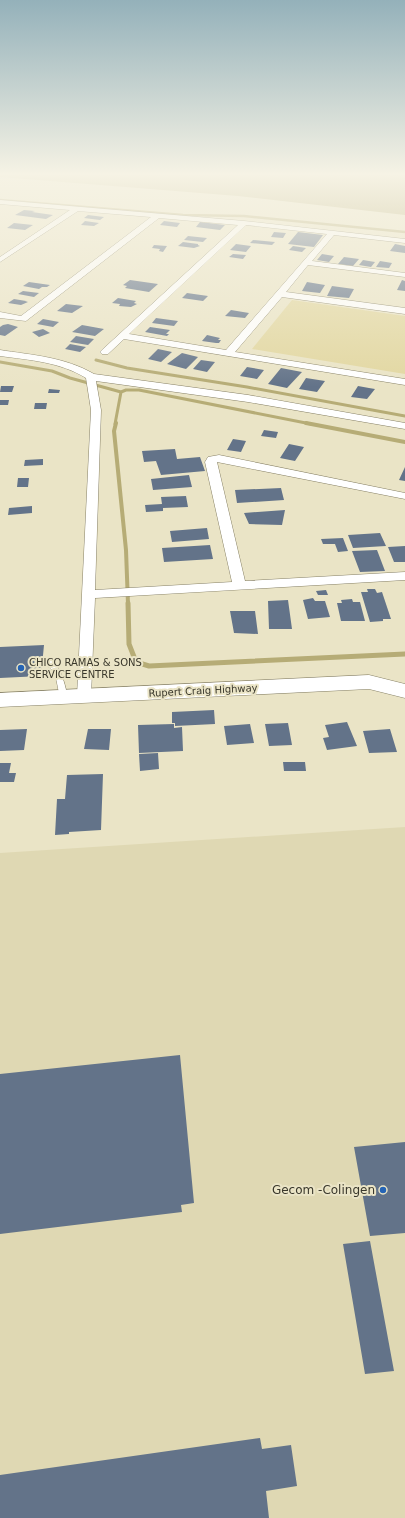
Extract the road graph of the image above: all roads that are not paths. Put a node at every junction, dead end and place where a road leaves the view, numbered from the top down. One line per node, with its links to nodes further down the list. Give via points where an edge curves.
1 (21, 246): 5 (street)
2 (119, 246): 10 (street, via 23,319)
3 (220, 246): 11 (street)
4 (321, 246): 6 (street)
5 (0, 260)
6 (307, 263): 7 (street); 8 (street)
7 (405, 275)
8 (280, 294): 9 (street); 14 (street)
9 (405, 311)
10 (0, 315)
11 (122, 336): 12 (street); 14 (street)
12 (105, 352)
13 (0, 353): 15 (street, via 63,364 79,369)
14 (229, 353): 16 (street)
15 (91, 377): 17 (street, via 209,393); 21 (street, via 96,410)
16 (405, 382)
17 (405, 426)
18 (405, 496): 20 (street, via 219,458 212,459)
19 (405, 576): 20 (street)
20 (240, 586): 21 (street)
21 (89, 594): 24 (street)
22 (42, 660): 25 (lane, via 52,663 57,670)
23 (405, 690): 24 (main road, Rupert Craig Highway, via 369,682)
24 (84, 696): 25 (main road, Rupert Craig Highway)
25 (64, 697): 26 (main road, Rupert Craig Highway)
26 (0, 700)

